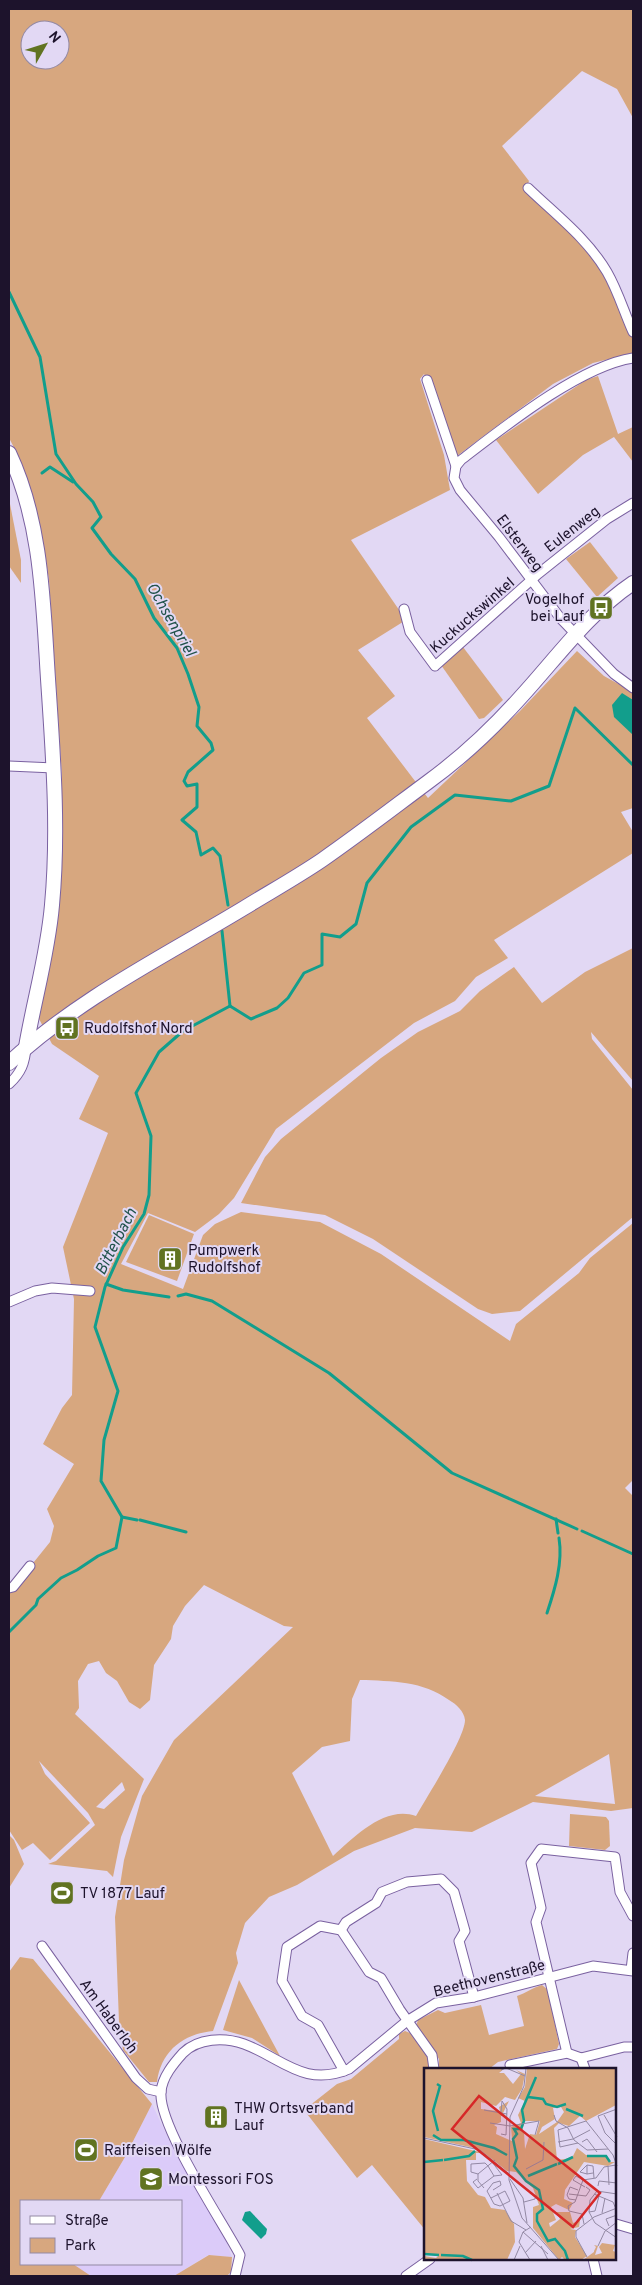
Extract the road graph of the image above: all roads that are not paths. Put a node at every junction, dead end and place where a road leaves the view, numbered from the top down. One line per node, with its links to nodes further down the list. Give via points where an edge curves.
1 (528, 188): 2 (street, via 560,216 596,256 617,290)
2 (633, 332)
3 (633, 358): 6 (street, via 560,389)
4 (427, 380): 6 (street, Elsterweg)
5 (9, 453): 14 (main road, via 30,512 41,568)
6 (456, 466): 8 (street, Elsterweg, via 456,484)
7 (633, 503): 8 (street, Eulenweg, via 607,519)
8 (531, 581): 10 (street, Kuckuckswinkel, via 435,666 410,632); 11 (street, Elsterweg)
9 (633, 583): 11 (main road, via 600,606)
10 (404, 609)
11 (574, 634): 12 (street, Elsterweg, via 614,674); 15 (main road, via 489,730 428,782 322,860 144,964 68,1014)
12 (633, 688)
13 (9, 766): 14 (street)
14 (54, 768): 15 (main road, via 56,831 52,906)
15 (26, 1047): 16 (main road); 17 (street, via 22,1068)
16 (9, 1063)
17 (9, 1084)
18 (90, 1291): 19 (street, via 52,1288)
19 (9, 1302)
20 (30, 1566): 21 (street)
21 (9, 1588)
22 (633, 1916): 27 (street, via 620,1892 616,1856 541,1849 531,1863 541,1908 536,1922)
23 (341, 1930): 28 (street, via 346,1922 376,1903 382,1892 407,1882 441,1879 454,1892 464,1931 459,1942); 29 (street, via 369,1972 381,1978); 36 (street, via 320,1926 287,1947 282,1981 302,2016 318,2025)
24 (42, 1946): 37 (street, Am Haberloh, via 136,2078 148,2089)
25 (633, 1953): 26 (street)
26 (632, 1970): 27 (street, Beethovenstraße, via 593,1966)
27 (548, 1978): 28 (street, Beethovenstraße); 31 (street)
28 (474, 1997): 29 (street, Beethovenstraße, via 436,2003)
29 (407, 2021): 34 (street, via 432,2055); 36 (street, Beethovenstraße)
30 (633, 2049): 32 (street, via 624,2047)
31 (567, 2053): 32 (street); 33 (street)
32 (581, 2058): 35 (street)
33 (510, 2066)
34 (434, 2068)
35 (585, 2068)
36 (344, 2071): 37 (street, Beethovenstraße, via 316,2076 293,2070 244,2044 215,2040 201,2042 187,2050 171,2066)
37 (161, 2092): 42 (street, via 167,2122 186,2162 240,2255)
38 (617, 2224): 39 (street)
39 (633, 2229)
40 (429, 2260): 43 (street)
41 (593, 2260): 44 (street)
42 (235, 2276)
43 (406, 2276)
44 (597, 2276)

